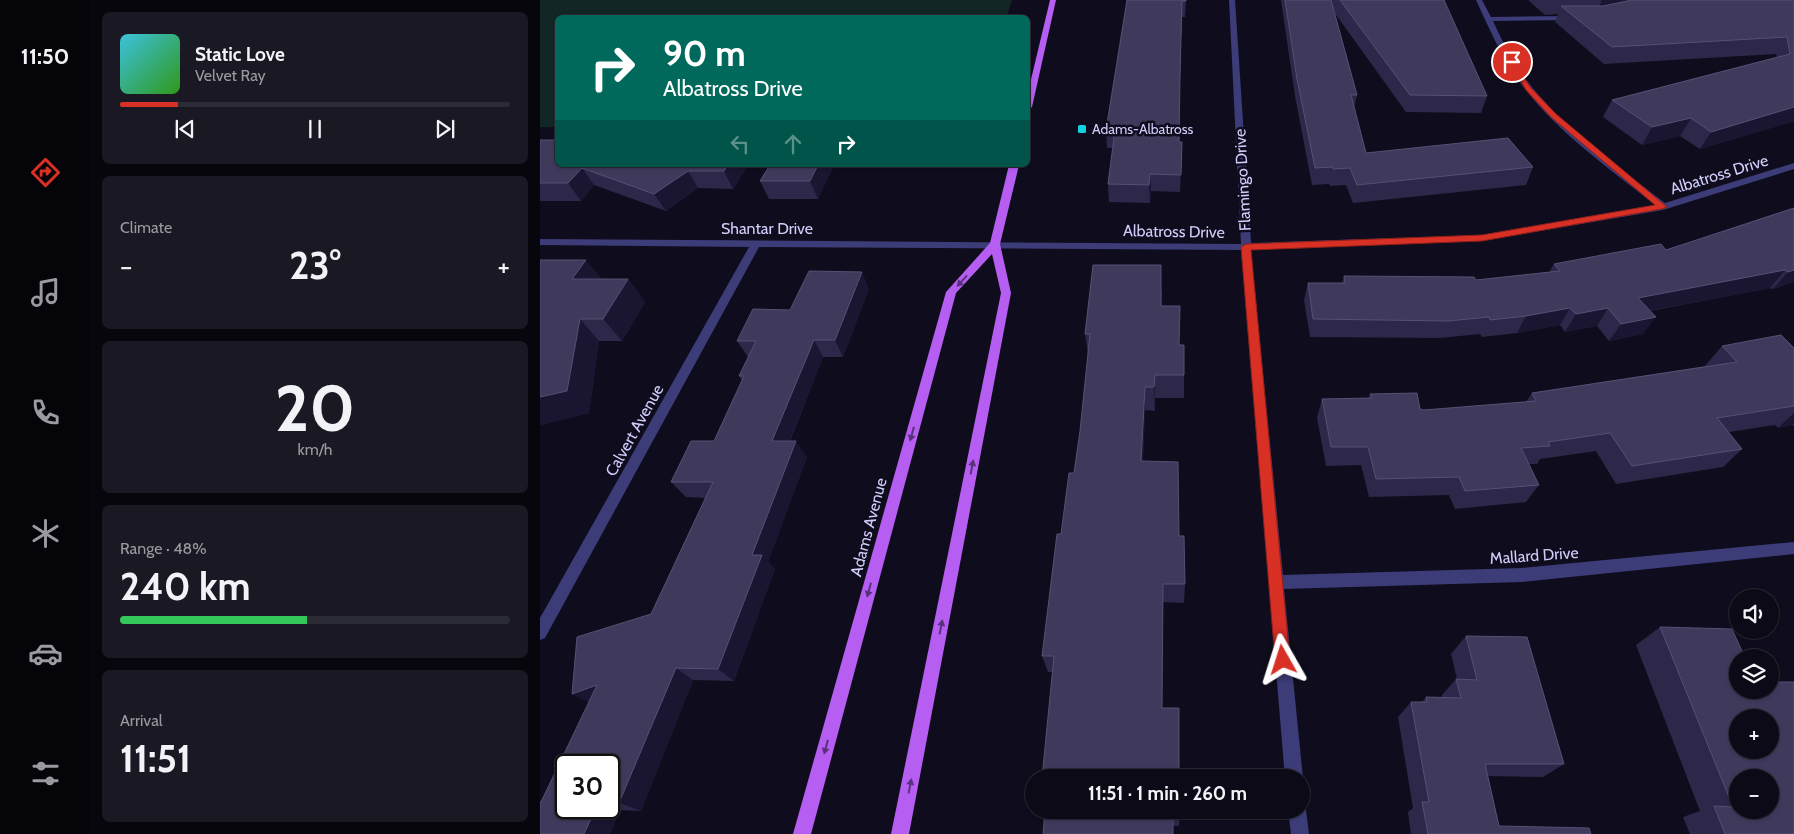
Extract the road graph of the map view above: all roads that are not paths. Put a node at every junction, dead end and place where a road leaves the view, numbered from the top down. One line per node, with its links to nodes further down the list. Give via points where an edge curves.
1 (1053, 0): 6 (main road)
2 (1232, 0): 13 (street, Flamingo Drive)
3 (1478, 0): 5 (street)
4 (1586, 18): 5 (street)
5 (1488, 19): 9 (street, via 1521,77 1540,102)
6 (1030, 98)
7 (1794, 166): 9 (street, Albatross Drive)
8 (1013, 167): 12 (main road, Adams Avenue)
9 (1662, 207): 13 (street, Albatross Drive, via 1482,238)
10 (540, 242): 11 (street, Shantar Drive)
11 (756, 242): 12 (street, Shantar Drive); 16 (street, Calvert Avenue)
12 (994, 244): 13 (street, Albatross Drive); 19 (main road, Adams Avenue, one-way to 19, via 951,292); 20 (main road, Adams Avenue, one-way to 12, via 1006,293)
13 (1246, 247): 15 (street, Flamingo Drive)
14 (1794, 548): 15 (street, Mallard Drive, via 1520,575)
15 (1275, 582): 17 (street, Flamingo Drive)
16 (540, 633)
17 (1293, 769)
18 (1298, 819): 21 (street)
19 (802, 834)
20 (900, 834)
21 (1300, 834)

